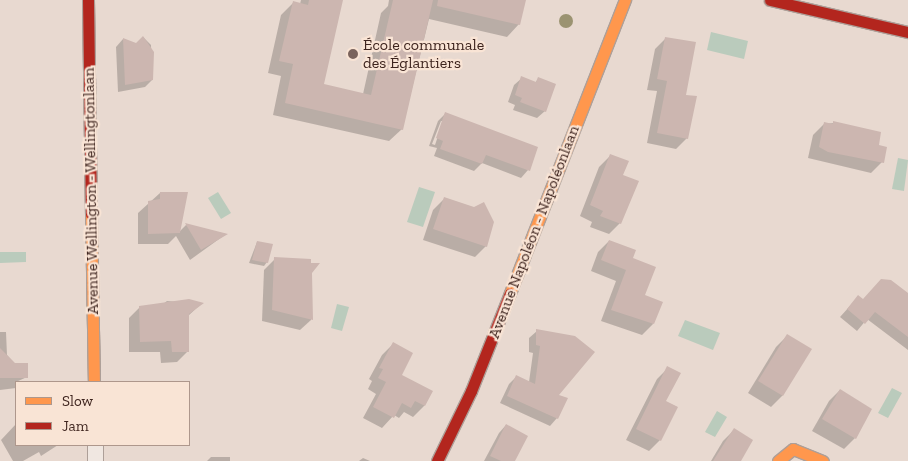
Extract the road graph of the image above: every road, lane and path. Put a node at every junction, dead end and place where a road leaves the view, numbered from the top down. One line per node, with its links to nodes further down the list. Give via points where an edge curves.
1 (88, 0): 5 (street, Avenue Wellington - Wellingtonlaan)
2 (625, 0): 8 (street, Avenue Napoléon - Napoléonlaan, via 471,391)
3 (770, 0): 4 (street)
4 (908, 32)
5 (94, 381)
6 (95, 446): 7 (street)
7 (95, 461)
8 (437, 461)
9 (778, 461): 10 (street, via 793,449)
10 (823, 461)

